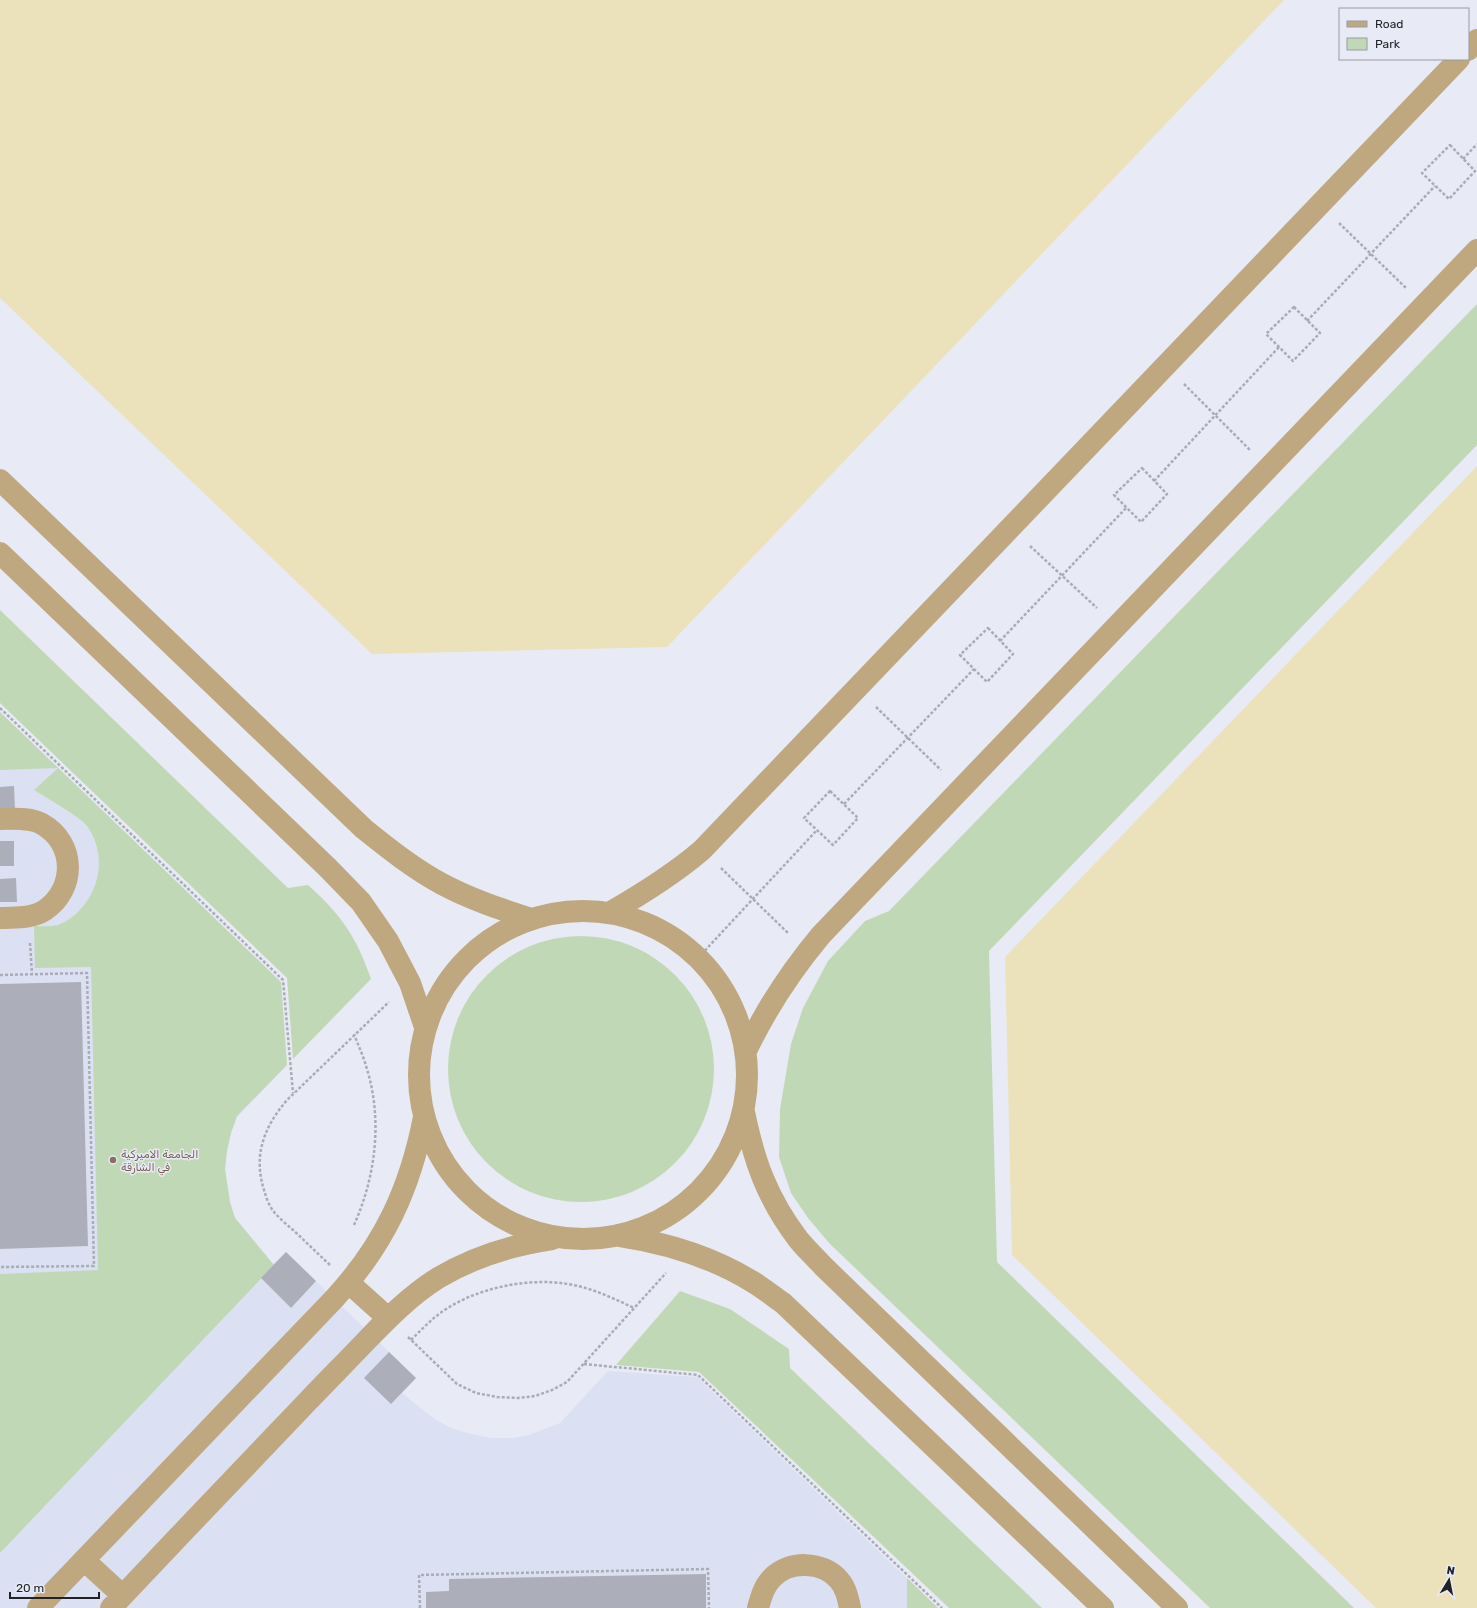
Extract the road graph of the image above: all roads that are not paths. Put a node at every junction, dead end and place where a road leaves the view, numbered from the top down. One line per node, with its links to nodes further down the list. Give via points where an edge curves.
1 (1477, 40): 2 (street)
2 (1469, 49)
3 (1458, 60): 8 (street, via 702,850 657,885)
4 (1477, 250): 12 (street, via 821,935 772,1001)
5 (0, 480): 10 (street, via 364,829 401,859 442,884 485,904)
6 (0, 553): 11 (street, via 361,902 384,934 410,982)
7 (0, 819): 9 (street, via 21,819 42,824 58,837 67,856 68,877 60,896 44,910 29,916)
8 (609, 913): 10 (street, via 578,911); 12 (street, via 629,917 654,927 682,944 698,958 714,976 730,1001)
9 (0, 918)
10 (531, 919): 11 (street, via 495,936 465,960 441,991)
11 (425, 1027): 14 (street, via 418,1072)
12 (746, 1051): 13 (street, via 747,1090)
13 (744, 1109): 15 (street, via 732,1146 711,1178 698,1192 668,1215 651,1224); 25 (street, via 751,1145 762,1179 778,1211 798,1240)
14 (424, 1117): 16 (street, via 430,1136 442,1158 460,1184 474,1198 506,1220 524,1228); 17 (street, via 411,1169 392,1217)
15 (615, 1236): 16 (street); 24 (street, via 651,1241 721,1264 783,1303)
16 (561, 1237): 18 (street, via 529,1242 467,1263 412,1296)
17 (349, 1283): 18 (street); 19 (street)
18 (388, 1318): 20 (street)
19 (84, 1560): 20 (street); 21 (street)
20 (116, 1602)
21 (38, 1608)
22 (758, 1608): 23 (street, via 762,1592 773,1577 788,1567 806,1565 824,1569 838,1579 848,1594)
23 (850, 1608)
24 (1103, 1608)
25 (1177, 1608)

